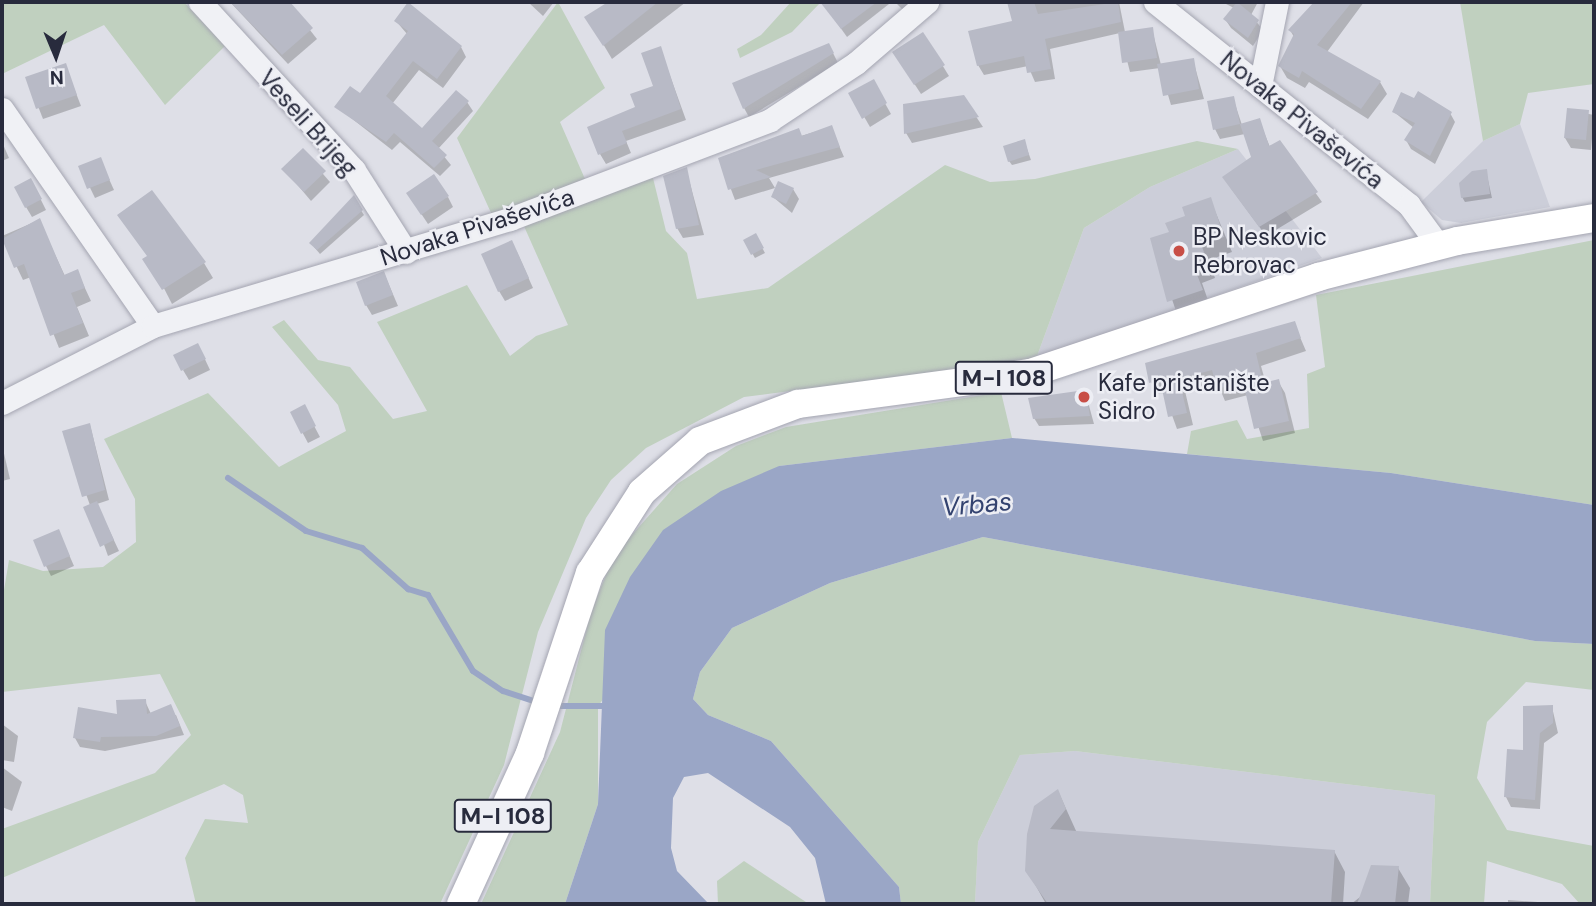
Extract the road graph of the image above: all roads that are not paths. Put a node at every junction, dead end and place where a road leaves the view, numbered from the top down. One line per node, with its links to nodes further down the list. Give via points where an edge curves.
1 (200, 2): 9 (street, Veseli Brijeg, via 354,170)
2 (927, 2): 9 (street, Novaka Pivaševića, via 856,63 770,120 636,174)
3 (1155, 2): 5 (street, Novaka Pivaševića)
4 (1276, 2): 5 (street)
5 (1260, 86): 8 (street, Novaka Pivaševića, via 1409,205)
6 (2, 109): 10 (street)
7 (1594, 218): 8 (main road, M-I 108)
8 (1439, 246): 12 (main road, M-I 108, via 1318,277 1030,373 798,404 717,431 658,474 610,538 575,606 540,725)
9 (406, 252): 10 (street, Novaka Pivaševića)
10 (153, 326): 11 (street, Novaka Pivaševića)
11 (2, 403)
12 (461, 904)

